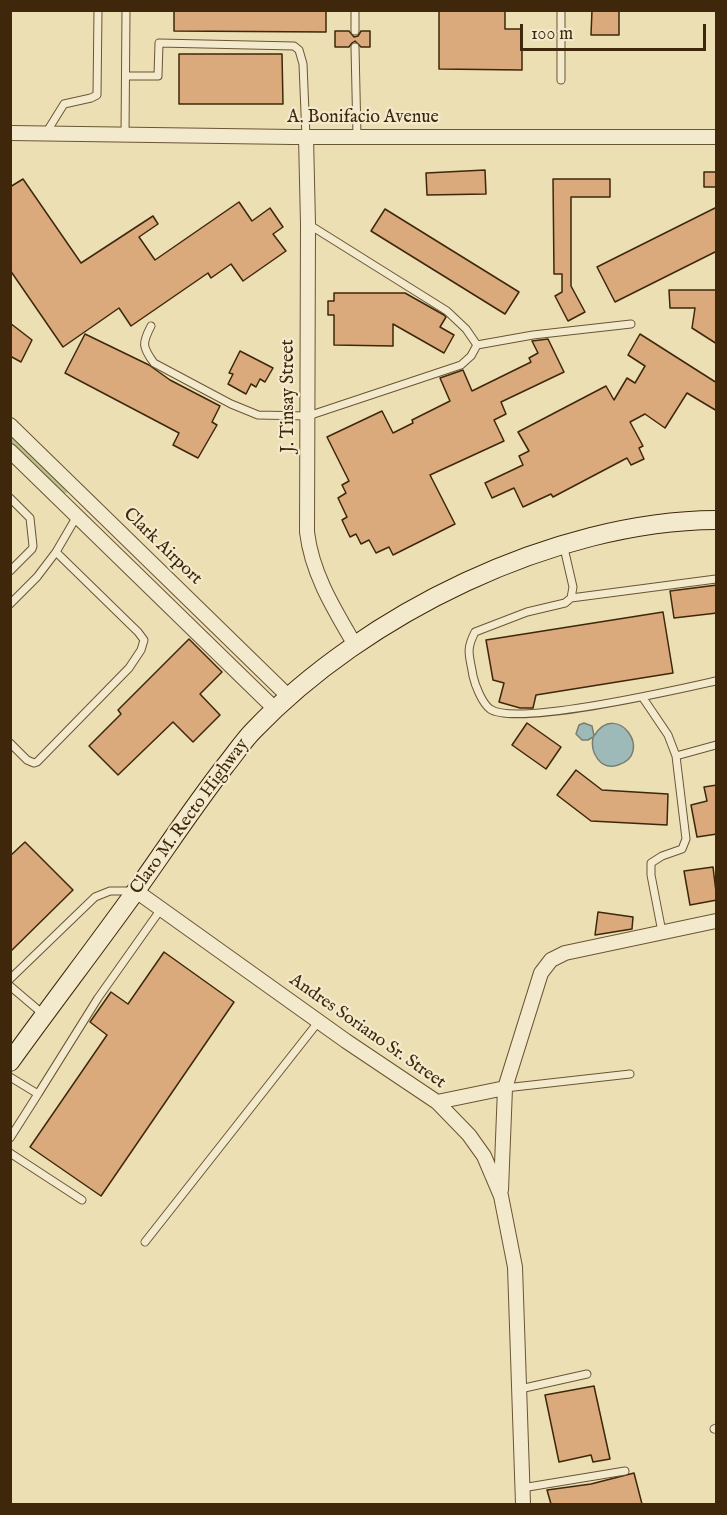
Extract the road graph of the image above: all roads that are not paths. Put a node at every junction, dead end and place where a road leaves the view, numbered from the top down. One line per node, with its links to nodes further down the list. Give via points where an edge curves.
1 (98, 10): 10 (lane, via 97,94 64,104)
2 (126, 10): 7 (lane)
3 (354, 10): 5 (lane)
4 (561, 10): 8 (lane)
5 (355, 31)
6 (355, 47): 12 (lane)
7 (126, 76): 11 (lane); 13 (lane, via 158,76 159,43 294,46 302,56)
8 (561, 80)
9 (10, 133): 10 (street, A. Bonifacio Avenue)
10 (45, 135): 11 (street, A. Bonifacio Avenue)
11 (125, 136): 13 (street, A. Bonifacio Avenue)
12 (357, 136): 13 (street, A. Bonifacio Avenue); 14 (street, A. Bonifacio Avenue)
13 (306, 137): 15 (street, J. Tinsay Street)
14 (717, 137)
15 (308, 224): 18 (lane, via 447,311); 19 (street, J. Tinsay Street)
16 (631, 324): 18 (lane)
17 (151, 326): 19 (lane, via 144,340 154,363 258,415)
18 (477, 345): 19 (lane, via 461,365)
19 (308, 416): 33 (street, J. Tinsay Street, via 309,548 324,591)
20 (10, 424): 22 (street, Clark Airport)
21 (10, 451): 24 (street, Clark Airport)
22 (80, 491): 24 (street); 35 (street, Clark Airport)
23 (10, 498): 29 (lane, via 30,518 33,546)
24 (67, 505): 25 (street, Clark Airport)
25 (78, 515): 27 (lane); 37 (street, Clark Airport)
26 (717, 520): 28 (main road, Claro M. Recto Highway, via 640,528)
27 (56, 552): 32 (lane); 38 (lane, via 138,632 143,645 129,668 37,762 27,760)
28 (564, 552): 31 (lane, via 573,587); 33 (main road, Claro M. Recto Highway, via 502,568 420,605)
29 (10, 571)
30 (717, 579): 31 (lane)
31 (571, 598): 36 (lane, via 475,632 468,646 474,683 488,708 504,715 537,713)
32 (11, 602)
33 (355, 645): 35 (main road, Claro M. Recto Highway)
34 (717, 681): 36 (lane)
35 (288, 696): 37 (main road, Claro M. Recto Highway)
36 (643, 698): 40 (lane, via 668,735)
37 (275, 709): 41 (main road, Claro M. Recto Highway, via 208,788)
38 (10, 743)
39 (717, 745): 40 (lane)
40 (676, 756): 44 (lane, via 686,839 682,849 651,864)
41 (136, 891): 42 (street, Andres Soriano Sr. Street); 45 (lane, via 110,891 94,897); 47 (main road, Claro M. Recto Highway)
42 (161, 909): 48 (street, Andres Soriano Sr. Street); 53 (lane, via 98,998)
43 (717, 921): 44 (street)
44 (662, 932): 52 (street, via 566,953 551,960 541,973)
45 (10, 979)
46 (10, 986): 47 (lane)
47 (44, 1015): 49 (main road, Claro M. Recto Highway)
48 (319, 1021): 54 (street, Andres Soriano Sr. Street); 59 (lane)
49 (10, 1062)
50 (630, 1074): 52 (lane)
51 (10, 1077): 53 (lane)
52 (505, 1088): 54 (street); 57 (street)
53 (38, 1094): 55 (lane)
54 (437, 1102): 57 (street, Andres Soriano Sr. Street, via 484,1156)
55 (10, 1138)
56 (10, 1153): 58 (lane)
57 (501, 1196): 61 (street, Andres Soriano Sr. Street, via 515,1267)
58 (82, 1200)
59 (145, 1242)
60 (587, 1374): 61 (lane)
61 (520, 1389): 63 (street, Andres Soriano Sr. Street)
62 (625, 1471): 63 (lane)
63 (522, 1488): 64 (street, Andres Soriano Sr. Street)
64 (523, 1504)

